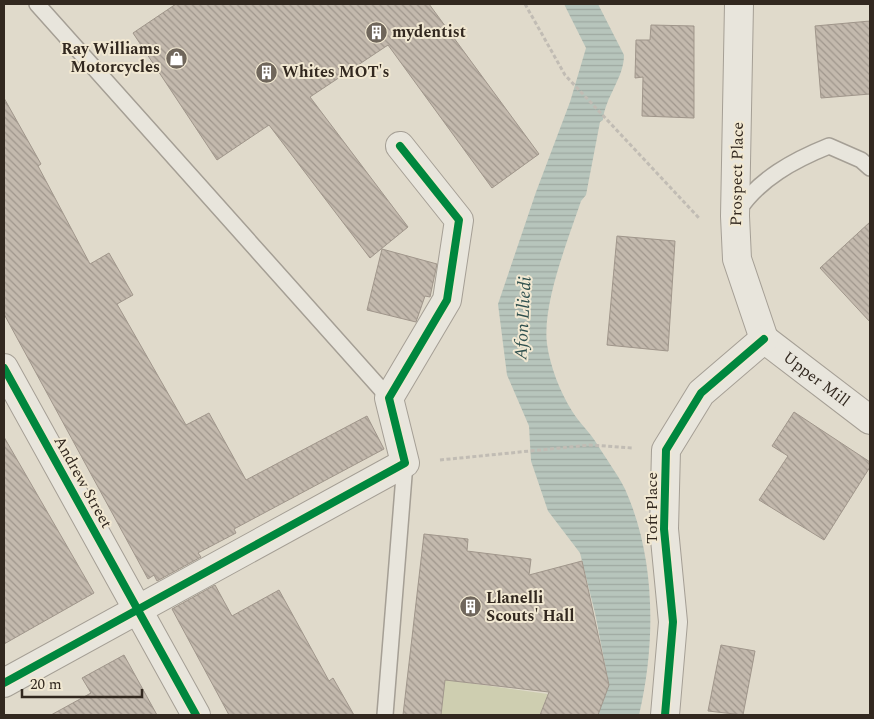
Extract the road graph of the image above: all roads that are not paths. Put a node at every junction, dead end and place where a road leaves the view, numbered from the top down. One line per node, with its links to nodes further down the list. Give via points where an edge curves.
1 (37, 4): 8 (lane)
2 (740, 4): 5 (street, Prospect Place)
3 (400, 146): 8 (street, via 459,220 447,300)
4 (870, 168): 5 (lane, via 861,160 829,146 800,157 764,182 749,195)
5 (735, 216): 6 (street, Prospect Place, via 737,259)
6 (764, 339): 9 (street, Upper Mill); 15 (street, Toft Place, via 702,393 666,450 664,530 673,622)
7 (4, 368): 11 (street, Andrew Street)
8 (389, 398): 10 (street)
9 (870, 420)
10 (405, 463): 11 (street); 14 (lane)
11 (138, 609): 12 (street); 13 (street, Andrew Street)
12 (4, 683)
13 (196, 715)
14 (385, 715)
15 (665, 715)

